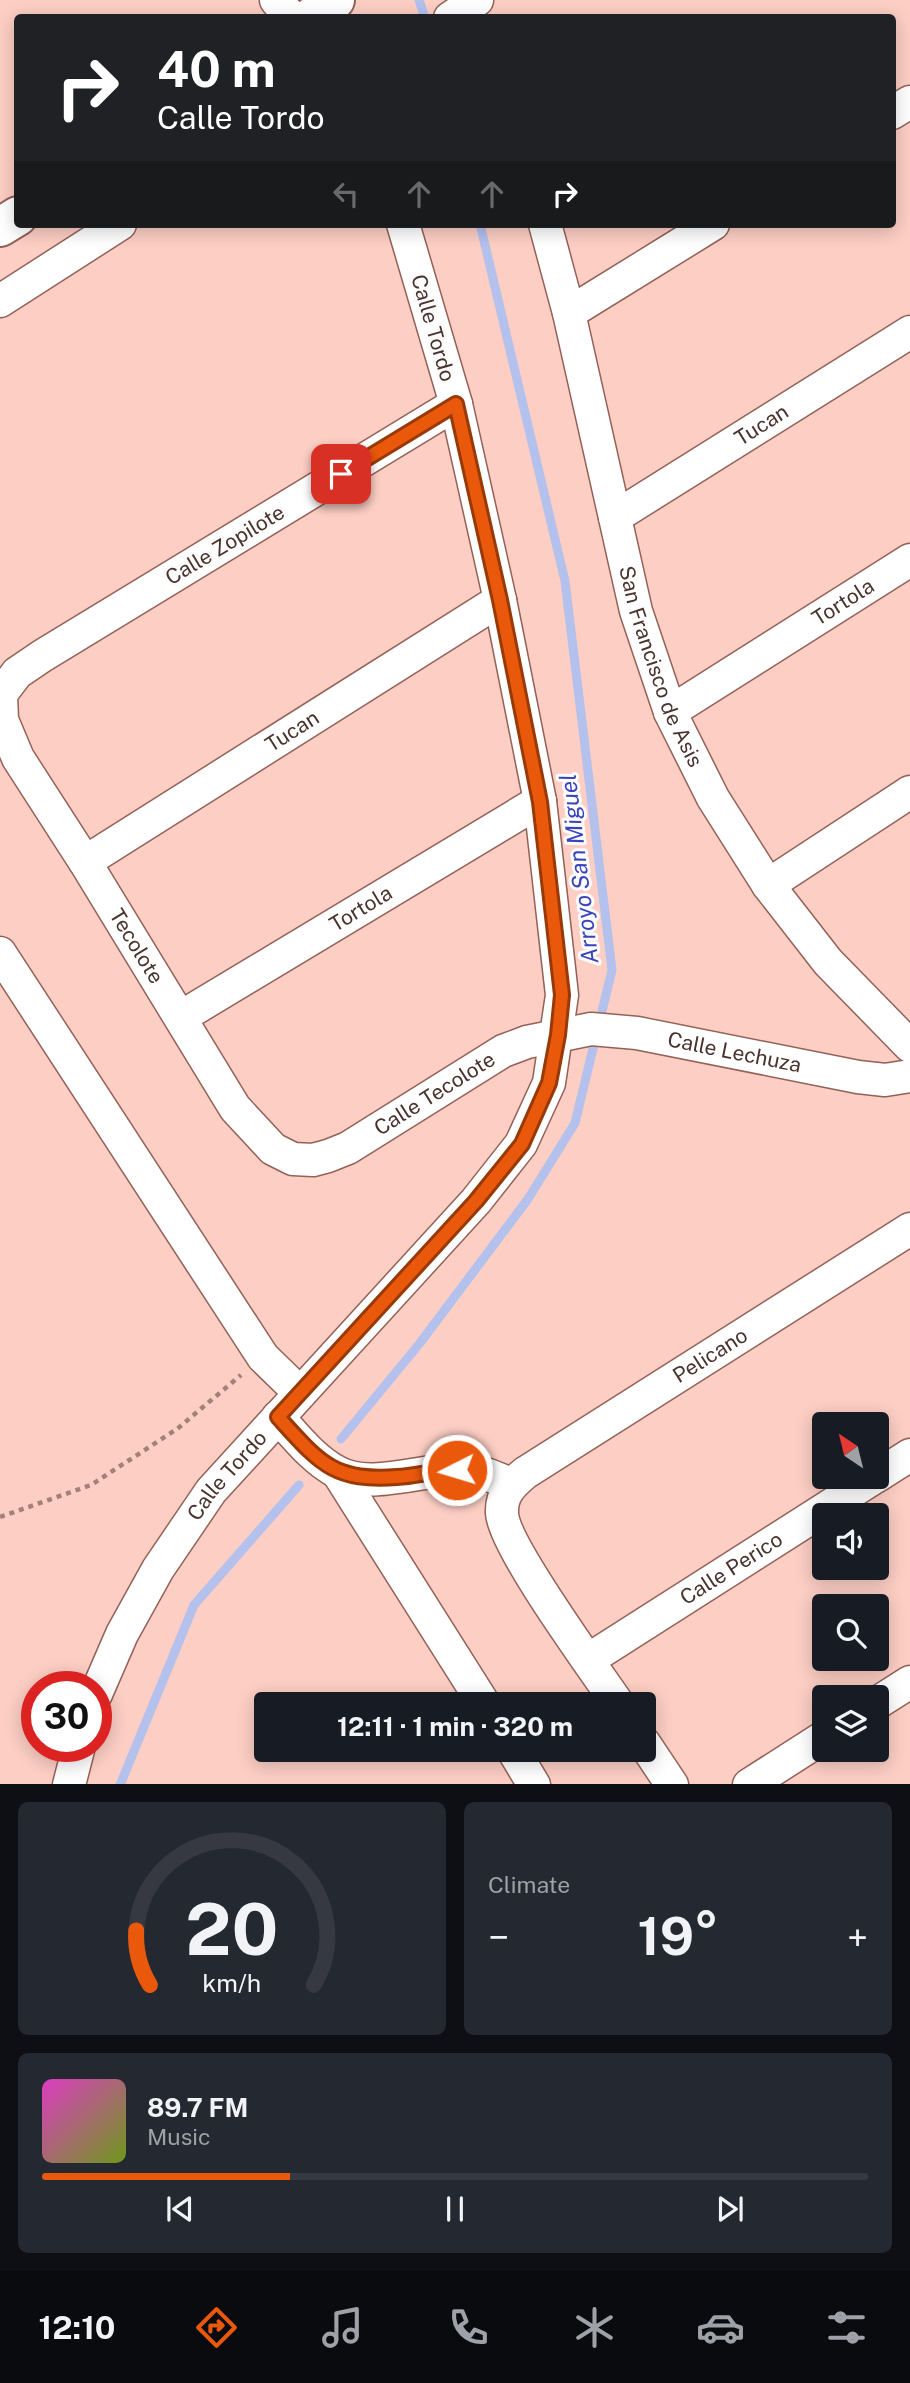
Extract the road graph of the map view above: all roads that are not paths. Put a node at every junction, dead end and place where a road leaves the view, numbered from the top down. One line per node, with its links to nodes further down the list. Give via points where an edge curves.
1 (276, 0): 2 (street)
2 (288, 14)
3 (114, 228): 7 (street)
4 (404, 228): 10 (street, Calle Tordo)
5 (546, 228): 8 (street, San Francisco de Asis)
6 (707, 228): 8 (street)
7 (0, 301)
8 (569, 313): 11 (street, San Francisco de Asis)
9 (910, 332): 11 (street, Tucan)
10 (456, 404): 13 (street, Calle Tordo); 14 (street, Calle Zopilote, via 42,656 17,673)
11 (615, 517): 15 (street, San Francisco de Asis, via 636,611)
12 (910, 560): 15 (street, Tortola)
13 (500, 600): 17 (street, Calle Tordo); 18 (street, Tucan)
14 (1, 694): 18 (street, Tecolote, via 2,720 18,758)
15 (670, 712): 19 (street, San Francisco de Asis, via 713,798)
16 (910, 792): 19 (street)
17 (540, 802): 22 (street, Tortola); 23 (street, Calle Tordo, via 562,995)
18 (85, 862): 22 (street, Tecolote)
19 (768, 885): 21 (street, San Francisco de Asis, via 828,962)
20 (0, 953): 28 (street, via 263,1357)
21 (898, 1016): 24 (street, San Francisco de Asis)
22 (181, 1017): 26 (street, Tecolote, via 235,1108 258,1136 293,1159)
23 (558, 1035): 25 (street, Calle Lechuza, via 591,1030 637,1033 858,1077 885,1080); 26 (street, Calle Tecolote, via 503,1051 348,1148); 28 (street, Calle Tordo, via 549,1083 522,1144 476,1201)
24 (910, 1046)
25 (910, 1076)
26 (313, 1160)
27 (910, 1229): 33 (street, Pelicano)
28 (300, 1393): 29 (street, Calle Tordo)
29 (278, 1417): 32 (street); 36 (street, Calle Tordo, via 211,1491 158,1569)
30 (910, 1455): 31 (street, Calle Perico)
31 (889, 1468)
32 (338, 1473): 33 (street, via 361,1478 472,1470); 38 (street)
33 (512, 1484): 35 (street, via 502,1503 507,1532)
34 (856, 1489): 35 (street, Calle Perico)
35 (588, 1660): 39 (street)
36 (106, 1671)
37 (910, 1682): 40 (street)
38 (476, 1692)
39 (610, 1692)
40 (889, 1695)
41 (812, 1745): 48 (street)
42 (656, 1760): 47 (street)
43 (75, 1762): 45 (street)
44 (520, 1762): 46 (street)
45 (69, 1784)
46 (534, 1784)
47 (672, 1784)
48 (749, 1784)

